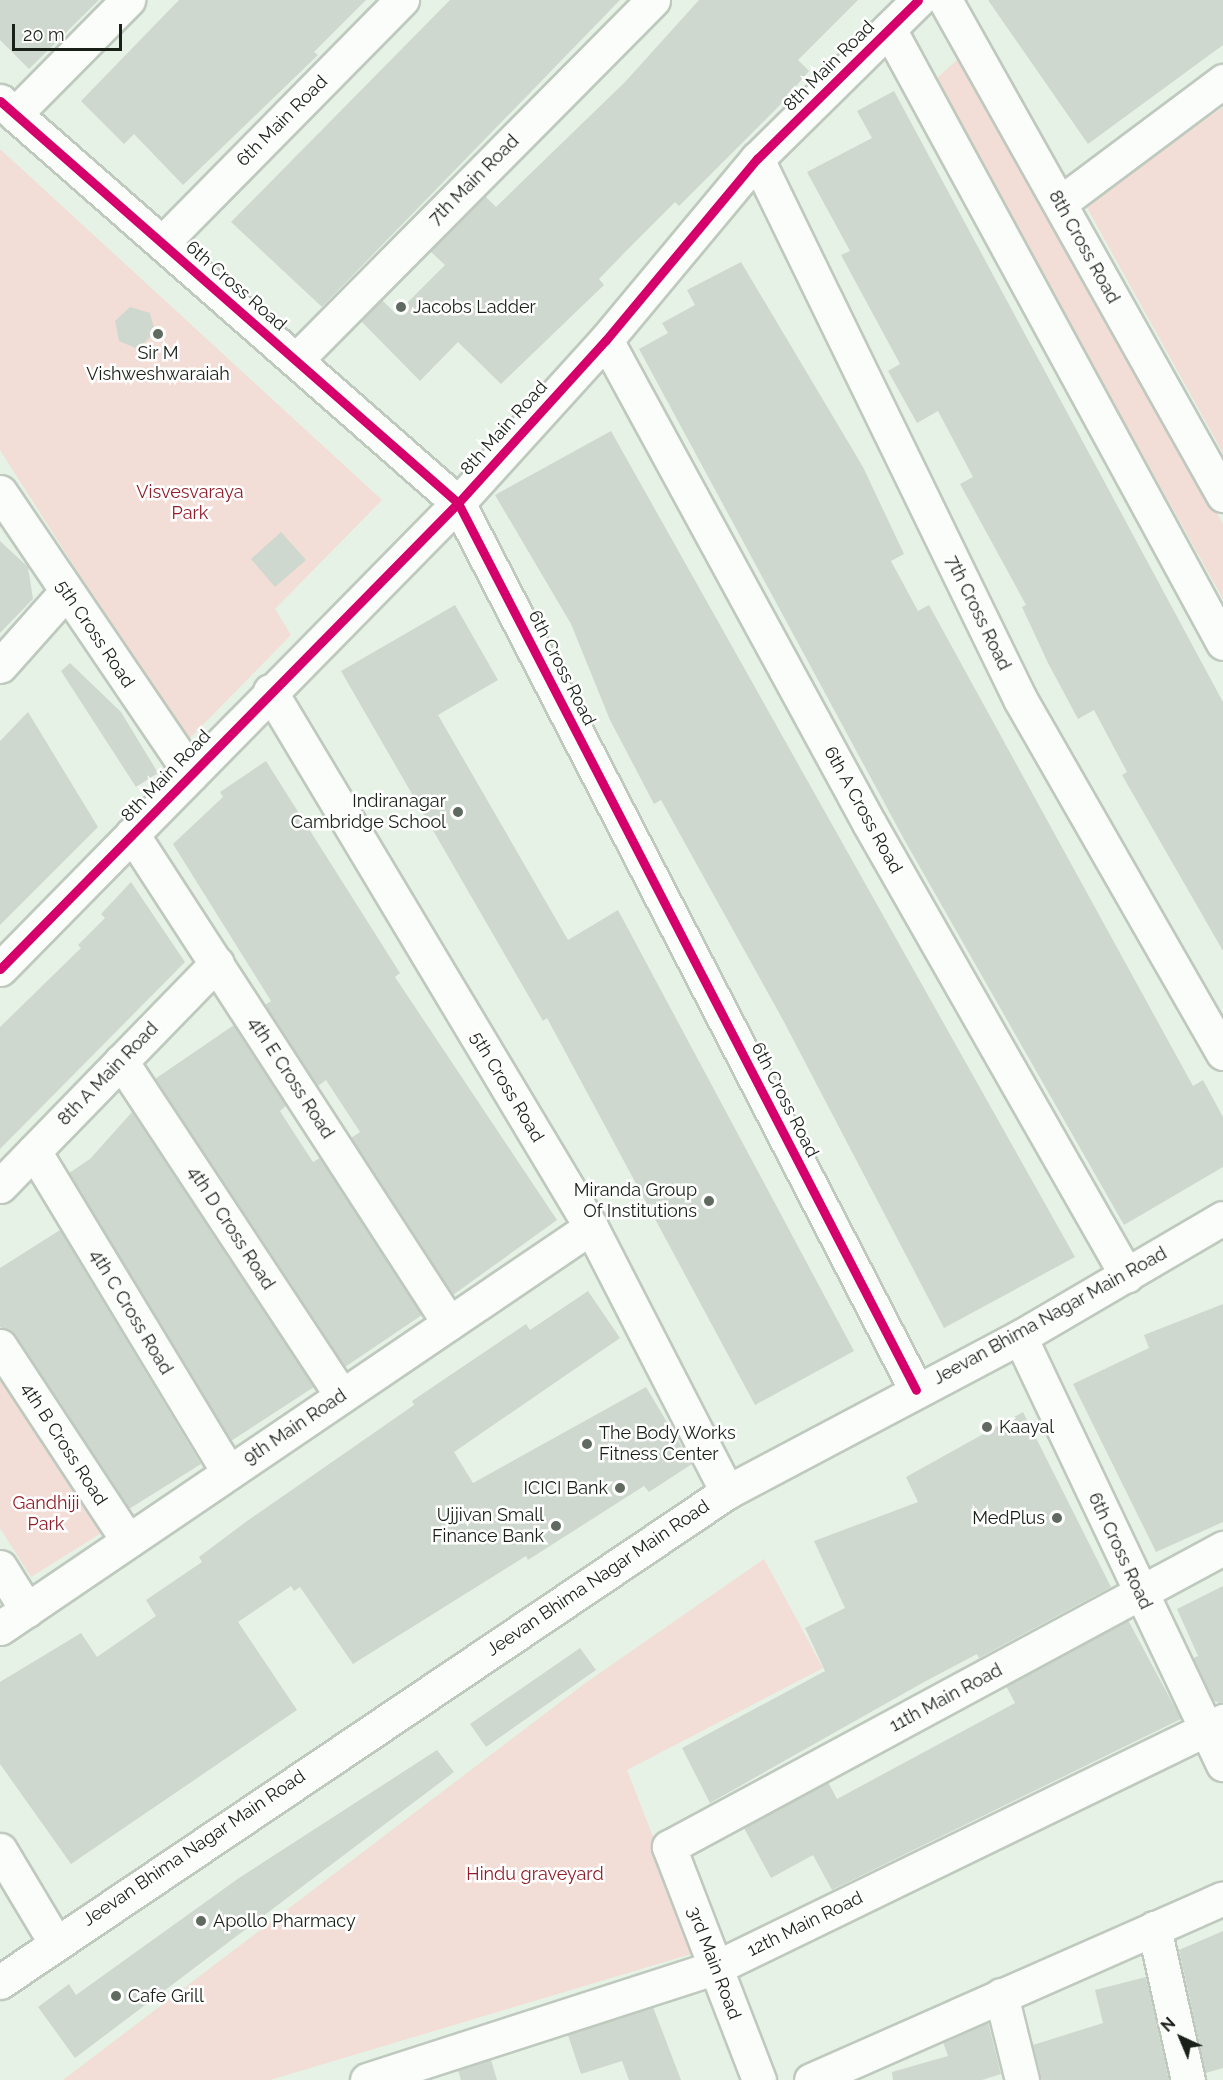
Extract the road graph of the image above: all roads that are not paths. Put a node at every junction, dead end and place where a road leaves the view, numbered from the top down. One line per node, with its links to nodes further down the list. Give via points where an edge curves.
1 (128, 0): 8 (street)
2 (402, 0): 11 (street, 6th Main Road)
3 (653, 0): 13 (street, 7th Main Road)
4 (918, 0): 6 (street, 8th Main Road)
5 (945, 0): 10 (street, 8th Cross Road)
6 (889, 29): 9 (street, 8th Main Road); 18 (street)
7 (1223, 81): 10 (street)
8 (8, 107): 11 (street, 6th Cross Road)
9 (757, 159): 12 (street, 8th Main Road); 25 (street, 7th Cross Road, via 1020,699)
10 (1059, 203): 15 (street, 8th Cross Road)
11 (162, 243): 13 (street, 6th Cross Road)
12 (606, 340): 16 (street, 8th Main Road); 31 (street, 6th A Cross Road, via 869,823)
13 (296, 360): 16 (street, 6th Cross Road)
14 (0, 492): 17 (street, 5th Cross Road)
15 (1223, 495)
16 (458, 503): 20 (street, 8th Main Road); 35 (street, 6th Cross Road)
17 (66, 592): 19 (street); 21 (street, 5th Cross Road)
18 (1223, 643)
19 (0, 666)
20 (270, 691): 21 (street, 8th Main Road); 30 (street, 5th Cross Road)
21 (191, 774): 22 (street, 8th Main Road)
22 (132, 834): 23 (street, 4th E Cross Road); 24 (street, 8th Main Road)
23 (217, 963): 26 (street, 8th A Main Road); 32 (street, 4th E Cross Road)
24 (0, 969)
25 (1223, 1053)
26 (121, 1061): 27 (street, 8th A Main Road); 36 (street, 4th D Cross Road)
27 (34, 1151): 28 (street, 8th A Main Road); 37 (street, 4th C Cross Road)
28 (0, 1186)
29 (1223, 1218): 31 (street, Jeevan Bhima Nagar Main Road)
30 (591, 1227): 32 (street, 9th Main Road); 38 (street, 5th Cross Road)
31 (1127, 1276): 33 (street, Jeevan Bhima Nagar Main Road)
32 (449, 1323): 36 (street, 9th Main Road)
33 (1020, 1337): 35 (street, Jeevan Bhima Nagar Main Road); 42 (street, 6th Cross Road)
34 (0, 1346): 39 (street, 4th B Cross Road)
35 (916, 1389): 38 (street, Jeevan Bhima Nagar Main Road)
36 (342, 1396): 37 (street, 9th Main Road)
37 (229, 1473): 39 (street, 9th Main Road)
38 (727, 1492): 51 (street, Jeevan Bhima Nagar Main Road)
39 (128, 1541): 43 (street, 9th Main Road)
40 (1223, 1548): 42 (street, 11th Main Road)
41 (0, 1567): 43 (street)
42 (1140, 1594): 45 (street, 6th Cross Road); 47 (street, 11th Main Road)
43 (27, 1610): 44 (street, 9th Main Road)
44 (0, 1628)
45 (1215, 1726): 46 (street, 6th Cross Road); 52 (street, 12th Main Road)
46 (1223, 1764)
47 (669, 1847): 52 (street, 3rd Main Road)
48 (0, 1850): 51 (street)
49 (1223, 1898): 50 (street)
50 (1154, 1928): 54 (street); 59 (street)
51 (55, 1941): 53 (street, Jeevan Bhima Nagar Main Road)
52 (717, 1967): 55 (street, 12th Main Road); 56 (street, 3rd Main Road)
53 (0, 1982)
54 (1001, 1995): 57 (street); 58 (street)
55 (367, 2080)
56 (759, 2080)
57 (811, 2080)
58 (1022, 2080)
59 (1188, 2080)

